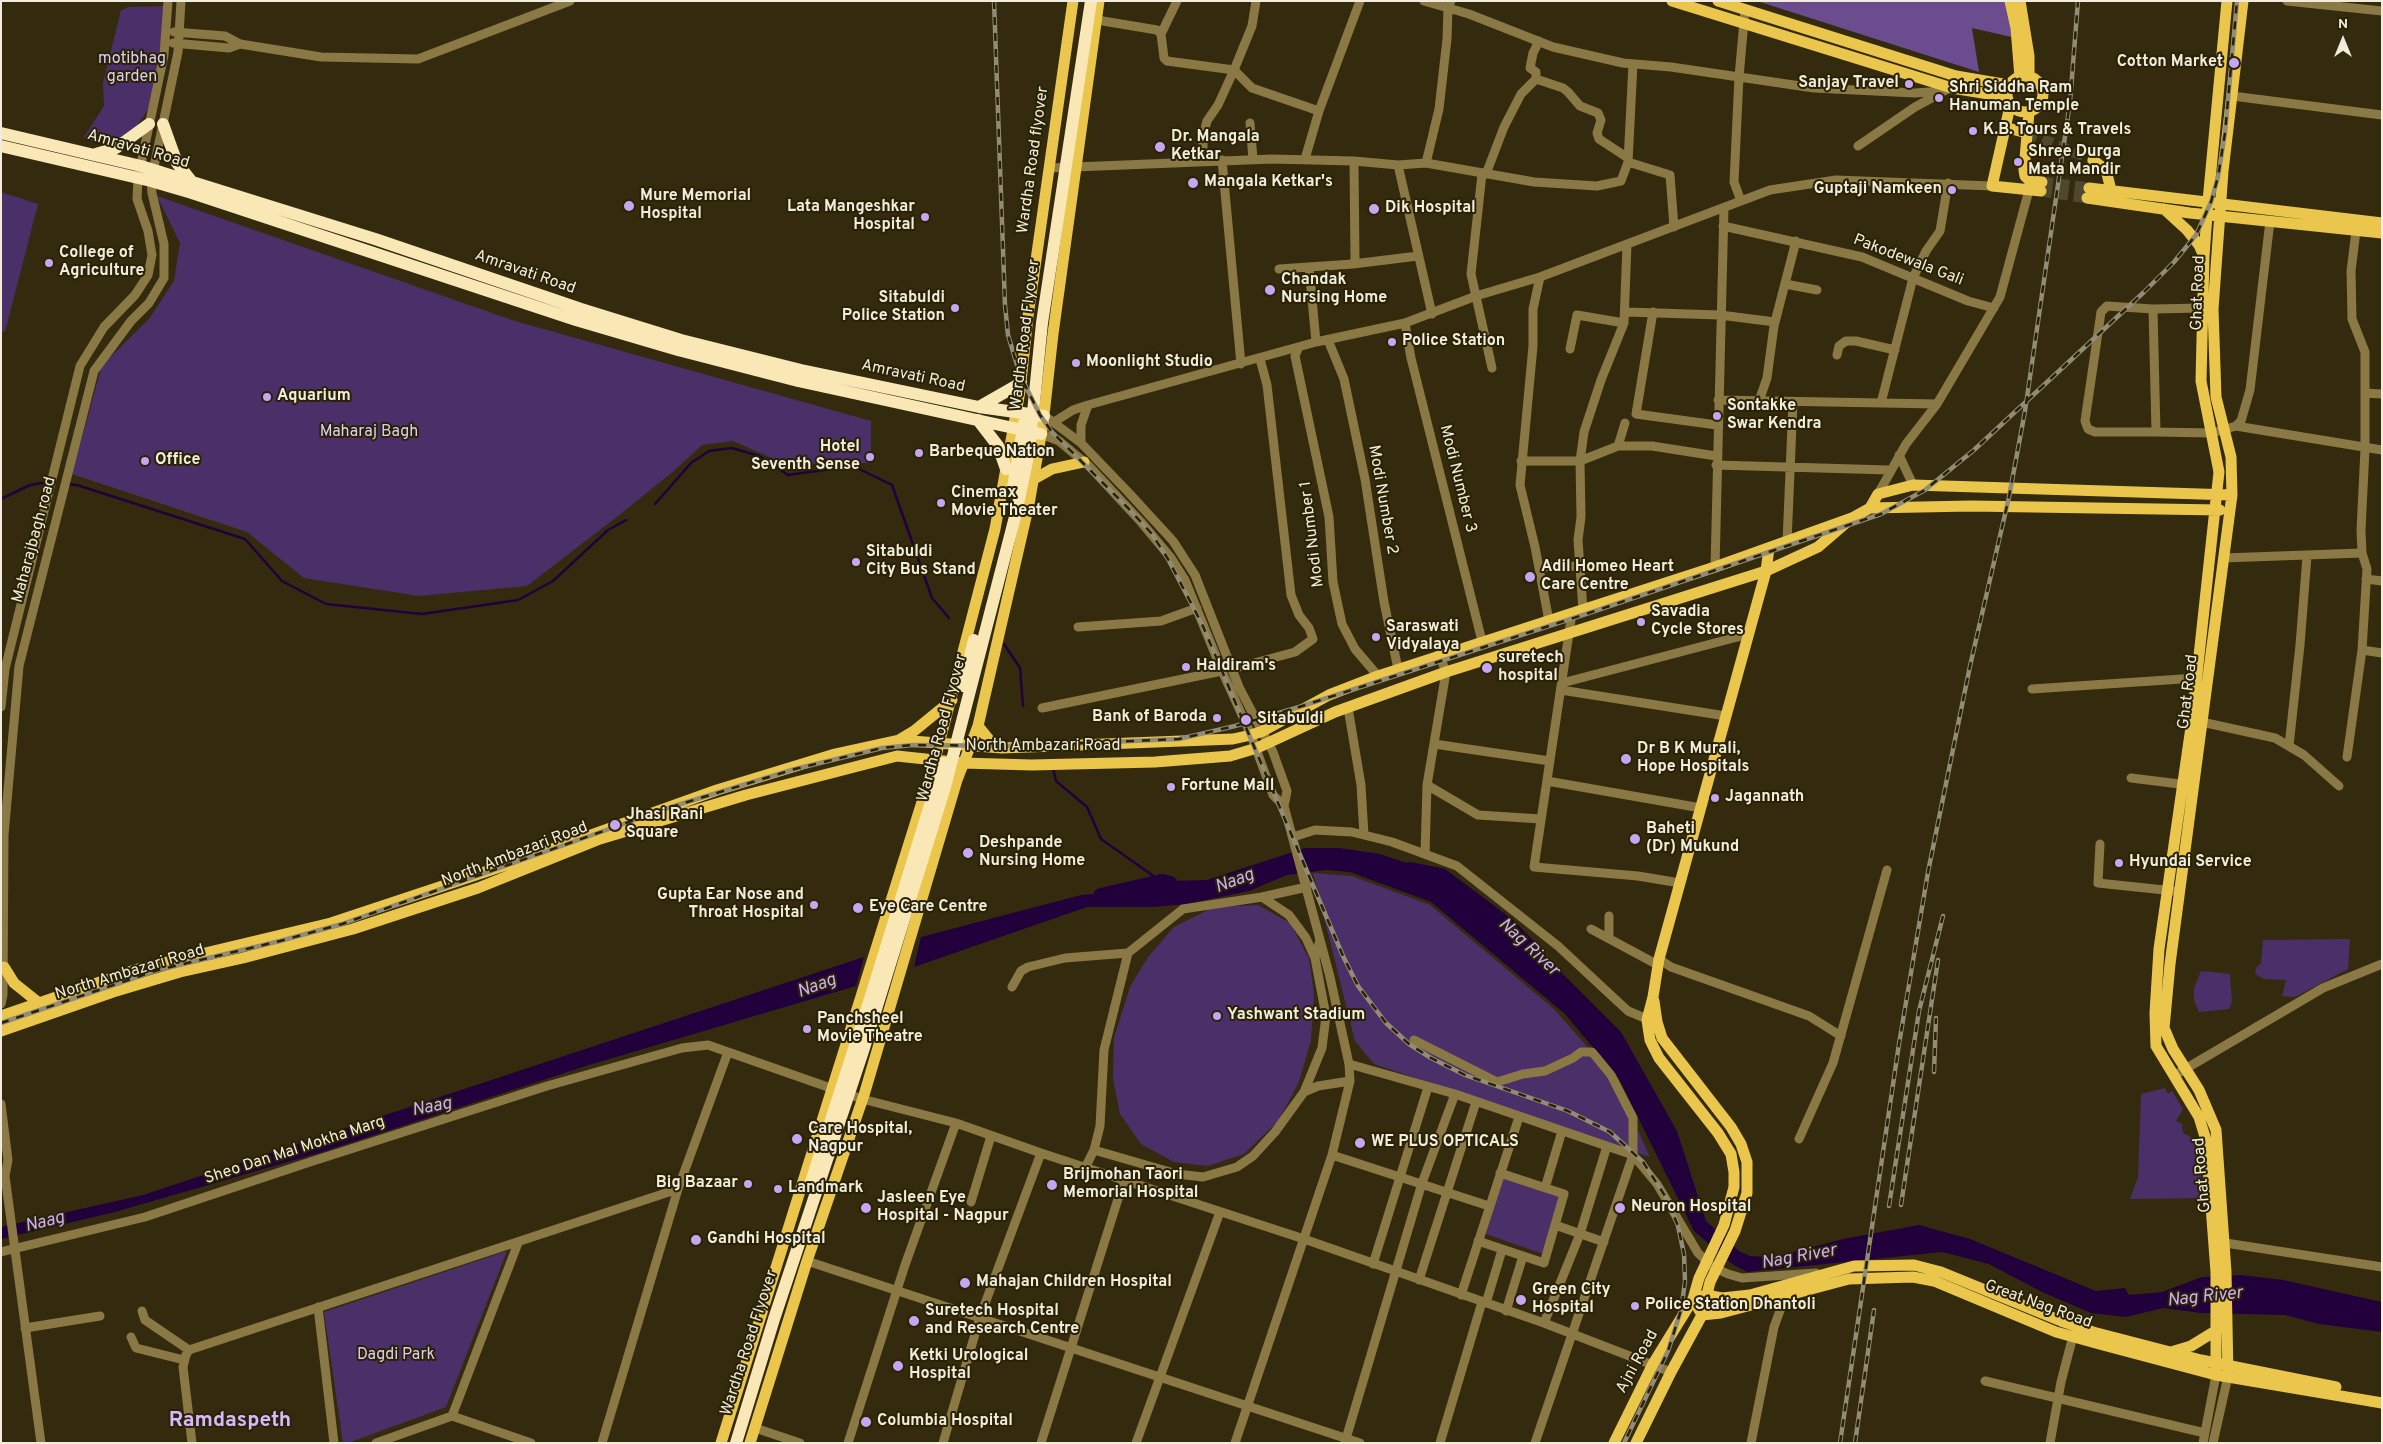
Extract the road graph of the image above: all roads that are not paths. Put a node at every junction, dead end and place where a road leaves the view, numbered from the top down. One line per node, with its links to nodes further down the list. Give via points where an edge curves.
1 (168, 1): 25 (street)
2 (181, 1): 26 (street)
3 (570, 1): 32 (street, via 418,59 321,57)
4 (1073, 1): 65 (main road, Wardha Road flyover)
5 (1082, 1): 346 (highway, Wardha Road Flyover, via 1011,497 942,767)
6 (1091, 1): 347 (highway, Wardha Road Flyover, via 1042,323 1029,452 1016,513 945,787)
7 (1099, 1): 22 (main road)
8 (1177, 1): 28 (street)
9 (1256, 1): 34 (street, via 1252,26)
10 (1360, 1): 43 (street)
11 (1424, 1): 19 (street)
12 (1672, 1): 23 (main road)
13 (1718, 1): 20 (main road)
14 (2010, 1): 35 (main road)
15 (2020, 1): 35 (main road, via 2028,49)
16 (2227, 1): 24 (main road, Ghat Road)
17 (2243, 1): 27 (main road, Ghat Road)
18 (2287, 1): 21 (street)
19 (1450, 5): 29 (street); 62 (street, via 1439,110)
20 (1745, 10): 23 (street); 40 (main road)
21 (2382, 12)
22 (1097, 20): 28 (street, via 1157,30); 64 (main road)
23 (1745, 24): 38 (street); 40 (main road)
24 (2225, 30): 27 (main road); 36 (main road, Ghat Road)
25 (166, 32): 26 (street); 30 (street)
26 (180, 32): 31 (street); 32 (street, via 225,36)
27 (2240, 32): 37 (main road, Ghat Road)
28 (1161, 34): 34 (street, via 1167,61)
29 (1539, 41): 33 (street, via 1553,47); 39 (street, via 1532,53 1530,68 1536,72)
30 (165, 42): 31 (street); 47 (street)
31 (179, 43): 32 (street, via 229,48); 48 (street)
32 (240, 44)
33 (1633, 64): 38 (street); 58 (street)
34 (1234, 70): 43 (street, via 1252,88); 60 (street, via 1207,121)
35 (2023, 74): 41 (main road); 44 (main road, via 2039,84 2043,95 2039,106)
36 (2221, 75): 37 (main road); 75 (main road, Ghat Road)
37 (2235, 75): 42 (main road, Ghat Road)
38 (1739, 77): 40 (street, via 1814,88 1915,93); 74 (street, via 1734,182)
39 (1536, 79): 58 (street, via 1563,88 1580,106 1598,113 1601,120 1598,139); 67 (street, via 1521,94)
40 (1951, 85): 41 (main road); 53 (street)
41 (2009, 96): 44 (main road, via 2018,112); 49 (main road)
42 (2232, 96): 45 (street); 76 (main road, Ghat Road)
43 (1319, 111): 57 (street)
44 (2029, 112): 51 (main road)
45 (2382, 115)
46 (1250, 123): 55 (street)
47 (149, 124): 54 (highway, via 116,148); 66 (street)
48 (163, 124): 66 (street); 68 (highway, via 177,163)
49 (2004, 127): 51 (main road); 71 (main road)
50 (1, 133): 54 (highway, Amravati Road)
51 (2027, 133): 70 (main road, via 2024,170)
52 (1, 146): 66 (highway, Amravati Road)
53 (1858, 146)
54 (96, 154): 66 (highway, Amravati Road)
55 (1253, 159): 56 (street); 57 (street)
56 (1222, 160): 60 (street); 119 (street)
57 (1306, 160): 61 (street)
58 (1628, 160): 67 (street, via 1621,181 1597,186 1534,182); 84 (street, via 1670,175)
59 (2093, 160): 73 (main road, via 2106,170)
60 (1203, 161): 64 (street)
61 (1354, 161): 63 (street); 94 (street, via 1356,258)
62 (1426, 163): 63 (street); 67 (street)
63 (1398, 165): 92 (street)
64 (1076, 166): 65 (street); 132 (main road, via 1053,334)
65 (1050, 168): 121 (main road, Wardha Road flyover)
66 (146, 174): 68 (highway, Amravati Road); 91 (highway, Amravati Road); 194 (street, Maharajbagh road, via 137,199 152,255 148,275 135,295 104,327 80,366 5,669); 243 (street, Maharajbagh road, via 164,244 164,278 149,303 131,321 94,371 19,666 4,835)
67 (1484, 174): 101 (street, via 1471,274)
68 (192, 182): 89 (highway, Amravati Road)
69 (1948, 183): 71 (street); 74 (street, via 1836,180 1770,190); 98 (street, via 1940,231)
70 (2029, 185): 71 (main road); 72 (main road); 102 (street, via 2000,297)
71 (1992, 186)
72 (2042, 187)
73 (2111, 190): 75 (main road); 78 (main road, via 2088,193)
74 (1741, 201): 77 (street)
75 (2208, 201): 76 (main road); 79 (main road, Ghat Road)
76 (2220, 202): 80 (main road, Ghat Road); 82 (main road)
77 (1724, 208): 84 (street); 85 (street)
78 (2164, 209): 79 (main road); 93 (main road, via 2200,245)
79 (2207, 214): 80 (main road); 93 (main road, Ghat Road)
80 (2219, 215): 81 (main road); 137 (main road, Ghat Road, via 2213,364)
81 (2270, 221): 82 (main road); 135 (street, via 2250,390 2241,421)
82 (2324, 222): 83 (main road); 86 (main road)
83 (2382, 223)
84 (1674, 226): 90 (street)
85 (1723, 226): 88 (street, Pakodewala Gali); 108 (street)
86 (2356, 231): 87 (main road); 122 (street, via 2351,271 2352,319 2365,352)
87 (2382, 233)
88 (1796, 240): 98 (street, Pakodewala Gali, via 1862,257); 99 (street)
89 (387, 243): 91 (highway); 131 (highway, Amravati Road, via 581,310 681,340)
90 (1627, 244): 97 (street); 105 (street)
91 (384, 256): 131 (highway, Amravati Road, via 678,350 798,381)
92 (1418, 256): 94 (street); 107 (street)
93 (2204, 256): 103 (main road, Ghat Road)
94 (1353, 264): 95 (street)
95 (1309, 267): 96 (street); 113 (street)
96 (1279, 269)
97 (1540, 277): 101 (street); 144 (street, via 1533,309 1533,346)
98 (1913, 278): 102 (street, Pakodewala Gali); 116 (street)
99 (1785, 284): 100 (street); 109 (street)
100 (1816, 290)
101 (1476, 296): 107 (street); 120 (street)
102 (1994, 308): 128 (street)
103 (2202, 308): 104 (street); 137 (main road, Ghat Road, via 2201,381)
104 (2153, 309): 138 (street); 138 (street, via 2106,306 2101,312 2085,421 2088,429 2095,432)
105 (1626, 312): 106 (street); 111 (street)
106 (1654, 312): 108 (street); 134 (street, via 1636,414)
107 (1432, 314): 110 (street)
108 (1720, 315): 109 (street); 124 (street)
109 (1775, 322): 125 (street)
110 (1405, 324): 112 (street); 181 (street, Modi Number 3)
111 (1624, 324): 115 (street, via 1577,315); 145 (street, via 1584,432)
112 (1328, 340): 113 (street); 186 (street, Modi Number 2, via 1344,379)
113 (1316, 342): 114 (street)
114 (1298, 349): 118 (street); 189 (street, Modi Number 1, via 1295,356 1328,508 1333,582 1342,624 1356,649)
115 (1570, 349)
116 (1895, 350): 117 (street, via 1856,340 1839,346); 127 (street)
117 (1837, 355)
118 (1260, 359): 119 (street); 185 (street, via 1267,386 1290,595 1314,639 1295,652)
119 (1241, 364): 129 (street)
120 (1492, 368)
121 (1021, 383): 130 (main road, Wardha Road flyover); 131 (highway)
122 (2365, 393): 123 (street); 141 (street)
123 (2382, 394)
124 (1718, 400): 125 (street); 134 (street)
125 (1760, 401): 126 (street)
126 (1793, 402): 127 (street); 148 (street)
127 (1881, 403): 128 (street)
128 (1937, 404): 143 (street)
129 (1088, 405): 132 (street); 139 (street, via 1081,425)
130 (1016, 413): 131 (highway, Amravati Road); 132 (highway, Amravati Road); 136 (main road, Wardha Road flyover)
131 (978, 414): 136 (highway, Amravati Road); 149 (highway, via 998,446)
132 (1046, 424): 136 (highway, Amravati Road); 139 (street); 147 (street, via 1059,441); 152 (main road)
133 (1625, 424): 140 (street)
134 (1717, 425): 146 (street)
135 (2236, 426): 137 (street); 141 (street)
136 (1014, 427): 149 (main road, Wardha Road flyover)
137 (2218, 431): 138 (street); 151 (main road, Ghat Road); 157 (main road, Ghat Road, via 2231,457)
138 (2156, 432)
139 (1081, 443): 185 (street, via 1173,541 1194,575)
140 (1618, 446): 145 (street); 146 (street, via 1652,446)
141 (2365, 449): 142 (street); 166 (street)
142 (2382, 450)
143 (1899, 455): 150 (street); 153 (street)
144 (1521, 461): 145 (street); 169 (street, via 1520,485)
145 (1580, 461): 170 (street)
146 (1716, 461): 148 (street); 171 (street)
147 (1084, 462): 152 (main road, via 1052,469); 175 (street, via 1171,558)
148 (1790, 467): 150 (street); 164 (street)
149 (1006, 469): 193 (main road, Wardha Road flyover, via 995,529)
150 (1889, 470): 154 (street)
151 (2219, 472): 155 (main road); 156 (main road, Ghat Road)
152 (1034, 479): 199 (main road)
153 (1913, 486): 154 (main road); 155 (main road)
154 (1878, 494): 158 (main road)
155 (2199, 494): 156 (main road)
156 (2217, 495): 157 (main road); 160 (main road, Ghat Road)
157 (2232, 495): 161 (main road, Ghat Road)
158 (1870, 508): 159 (main road); 162 (main road)
159 (2193, 508): 160 (main road); 163 (main road)
160 (2215, 509): 161 (main road); 163 (main road, Ghat Road)
161 (2229, 511): 168 (main road, Ghat Road)
162 (1852, 518): 164 (main road, North Ambazari Road); 172 (main road, North Ambazari Road, via 1818,547)
163 (2213, 525): 190 (main road, Ghat Road)
164 (1787, 542): 165 (main road, North Ambazari Road)
165 (1769, 548): 171 (main road, North Ambazari Road); 172 (main road)
166 (2362, 553): 167 (street); 173 (street, via 2367,569)
167 (2307, 556): 168 (street); 207 (street)
168 (2224, 558): 198 (main road, Ghat Road)
169 (1539, 566): 170 (street); 177 (street)
170 (1580, 566): 176 (street)
171 (1715, 567): 176 (main road, North Ambazari Road)
172 (1766, 572): 179 (main road, North Ambazari Road); 180 (main road)
173 (2366, 579): 174 (street); 182 (street)
174 (2382, 580)
175 (1197, 608): 178 (street, via 1162,621); 187 (street)
176 (1577, 611): 177 (main road, North Ambazari Road); 179 (street)
177 (1549, 621): 181 (main road, North Ambazari Road)
178 (1078, 627)
179 (1569, 633): 188 (main road, North Ambazari Road); 191 (street)
180 (1749, 634): 191 (street); 197 (main road)
181 (1482, 640): 184 (main road, North Ambazari Road)
182 (2362, 650): 183 (street); 210 (street)
183 (2382, 653)
184 (1439, 654): 186 (main road, North Ambazari Road); 188 (street)
185 (1232, 668): 200 (street)
186 (1398, 668): 189 (main road, North Ambazari Road)
187 (1222, 671): 195 (street); 201 (street)
188 (1446, 672): 196 (main road, North Ambazari Road); 206 (street)
189 (1378, 676): 200 (main road, North Ambazari Road, via 1329,695)
190 (2197, 678): 192 (street); 198 (main road, Ghat Road)
191 (1561, 687): 197 (street); 212 (street)
192 (2032, 689)
193 (952, 700): 202 (main road); 203 (main road, Wardha Road flyover)
194 (1, 706)
195 (1042, 708)
196 (1348, 708): 205 (main road, North Ambazari Road); 226 (street, via 1361,785)
197 (1726, 716): 224 (main road)
198 (2197, 721): 207 (street, via 2275,738); 219 (main road, Ghat Road)
199 (978, 726): 204 (main road); 208 (main road)
200 (1263, 731): 201 (main road, North Ambazari Road); 205 (street)
201 (1252, 735): 208 (main road, North Ambazari Road, via 1233,739); 209 (street)
202 (899, 740): 203 (main road, North Ambazari Road); 221 (main road, North Ambazari Road, via 835,754)
203 (940, 742): 204 (main road, North Ambazari Road); 211 (main road, Wardha Road flyover)
204 (969, 744): 208 (main road, North Ambazari Road); 213 (main road)
205 (1269, 744): 209 (main road, North Ambazari Road); 223 (street, via 1287,791)
206 (1434, 744): 212 (street); 218 (street)
207 (2289, 746): 220 (street)
208 (995, 748)
209 (1256, 748): 214 (main road, North Ambazari Road, via 1230,756 1155,762); 223 (street, via 1273,795)
210 (2347, 757)
211 (935, 761): 213 (main road, North Ambazari Road); 222 (main road, North Ambazari Road, via 897,756); 258 (main road, Wardha Road flyover)
212 (1550, 761): 217 (street)
213 (963, 764): 214 (main road, North Ambazari Road); 216 (main road)
214 (987, 764): 216 (main road)
215 (2131, 778): 219 (street)
216 (957, 780): 261 (main road)
217 (1547, 781): 224 (street); 225 (street)
218 (1428, 785): 225 (street, via 1478,815); 229 (street)
219 (2187, 785): 233 (main road, Ghat Road)
220 (2339, 786)
221 (717, 790): 222 (main road); 245 (main road, North Ambazari Road, via 331,923 138,969)
222 (722, 803): 249 (main road, North Ambazari Road, via 600,840 478,888 353,929 180,972)
223 (1284, 806): 227 (street)
224 (1701, 808): 231 (main road)
225 (1541, 819): 231 (street, via 1534,867)
226 (1364, 835): 227 (street, via 1315,830); 229 (street)
227 (1293, 837): 232 (street)
228 (2100, 844): 233 (street, via 2098,883)
229 (1425, 854): 248 (street, via 1457,866 1558,946 1628,1011)
230 (1887, 870): 250 (street)
231 (1680, 883): 241 (main road)
232 (1306, 884): 234 (street); 238 (street)
233 (2174, 891): 254 (main road, Ghat Road, via 2164,1028); 255 (main road, Ghat Road, via 2159,949 2155,1013 2156,1046)
234 (1262, 897): 239 (street, via 1183,909); 240 (street, via 1289,915)
235 (1609, 916): 237 (street)
236 (1591, 928): 237 (street)
237 (1609, 938): 241 (street)
238 (1320, 939): 240 (street); 253 (street)
239 (1128, 953): 244 (street, via 1065,958 1028,967 1021,971); 270 (street, via 1104,1050 1100,1126)
240 (1316, 958): 259 (street, via 1326,1016 1322,1048)
241 (1658, 962): 248 (main road); 250 (street, via 1809,1016)
242 (2382, 964): 254 (street, via 2323,988)
243 (4, 967): 245 (main road, via 14,983); 246 (street, Maharajbagh road)
244 (1012, 987)
245 (39, 1003): 247 (main road, North Ambazari Road)
246 (1, 1004)
247 (1, 1016)
248 (1652, 1021): 303 (main road, via 1650,1040 1659,1058 1731,1154 1734,1187); 303 (main road, via 1672,1054 1731,1127 1747,1162 1747,1193 1736,1231)
249 (1, 1031)
250 (1841, 1036): 268 (street, via 1833,1064)
251 (1414, 1040): 272 (street, via 1497,1082 1545,1071 1581,1052 1592,1052 1611,1075 1633,1118)
252 (728, 1052): 258 (street, Sheo Dan Mal Mokha Marg); 281 (street); 293 (street, Sheo Dan Mal Mokha Marg, via 708,1045 644,1058 399,1133 145,1217)
253 (1349, 1064): 256 (street); 257 (street)
254 (2186, 1070): 255 (street); 292 (main road, Ghat Road, via 2199,1090 2216,1130)
255 (2175, 1075): 292 (main road, Ghat Road, via 2198,1117 2206,1140)
256 (1350, 1081): 259 (street, via 1318,1086); 273 (street)
257 (1428, 1087): 260 (street); 277 (street)
258 (834, 1089): 261 (street, Sheo Dan Mal Mokha Marg); 345 (main road, Wardha Road flyover)
259 (1304, 1092): 270 (street, via 1276,1132 1253,1156 1237,1167 1203,1177 1177,1174)
260 (1455, 1094): 262 (street); 279 (street)
261 (862, 1099): 265 (street, Sheo Dan Mal Mokha Marg); 297 (main road)
262 (1476, 1102): 264 (street); 282 (street)
263 (1, 1104): 275 (street, via 8,1160)
264 (1519, 1117): 266 (street); 276 (street)
265 (956, 1123): 267 (street, Sheo Dan Mal Mokha Marg); 304 (street)
266 (1562, 1131): 269 (street); 280 (street)
267 (991, 1136): 271 (street, Sheo Dan Mal Mokha Marg); 283 (street)
268 (1799, 1140)
269 (1607, 1146): 272 (street); 287 (street)
270 (1094, 1150): 274 (street)
271 (1041, 1153): 274 (street, Sheo Dan Mal Mokha Marg); 315 (street)
272 (1633, 1154): 291 (street); 301 (street, via 1657,1184 1698,1253 1712,1267 1742,1278)
273 (1332, 1155): 277 (street); 288 (street)
274 (1085, 1168): 278 (street, Sheo Dan Mal Mokha Marg)
275 (3, 1173): 293 (street)
276 (1500, 1173): 280 (street); 284 (street)
277 (1400, 1177): 279 (street); 298 (street)
278 (1124, 1180): 285 (street, Sheo Dan Mal Mokha Marg); 322 (street)
279 (1422, 1183): 282 (street); 300 (street)
280 (1545, 1188): 286 (street, via 1564,1194)
281 (678, 1190): 289 (street); 344 (street)
282 (1448, 1192): 284 (street); 302 (street)
283 (971, 1202)
284 (1489, 1206): 290 (street)
285 (1220, 1212): 288 (street, Sheo Dan Mal Mokha Marg); 329 (street)
286 (1555, 1226): 287 (street); 296 (street, via 1544,1263)
287 (1580, 1234): 291 (street); 316 (street)
288 (1304, 1239): 298 (street, Sheo Dan Mal Mokha Marg); 334 (street)
289 (518, 1242): 310 (street); 335 (street)
290 (1478, 1242): 294 (street); 305 (street)
291 (1604, 1242): 319 (street)
292 (2219, 1242): 299 (street); 317 (main road, Ghat Road)
293 (14, 1249): 295 (street, Sheo Dan Mal Mokha Marg); 318 (street)
294 (1502, 1250): 296 (street); 309 (street)
295 (1, 1252)
296 (1523, 1256): 312 (street)
297 (807, 1261): 304 (street); 336 (main road)
298 (1373, 1264): 300 (street, Sheo Dan Mal Mokha Marg)
299 (2382, 1267)
300 (1394, 1272): 302 (street, Sheo Dan Mal Mokha Marg); 338 (street)
301 (1830, 1272): 306 (main road, Great Nag Road, via 1750,1294 1722,1298); 324 (main road, Great Nag Road, via 1854,1266 1914,1265 1941,1272 2069,1323)
302 (1419, 1280): 305 (street, Sheo Dan Mal Mokha Marg)
303 (1705, 1280): 306 (main road); 308 (main road, Ajni Road)
304 (897, 1290): 315 (street); 350 (street)
305 (1461, 1295): 309 (street, Sheo Dan Mal Mokha Marg)
306 (1706, 1295): 308 (main road); 313 (main road)
307 (1785, 1297): 313 (main road, Great Nag Road); 320 (main road, Great Nag Road, via 1849,1279 1913,1277 1934,1281 2056,1332); 360 (street, via 1774,1327)
308 (1693, 1300): 313 (main road); 326 (main road, Ajni Road)
309 (1484, 1303): 312 (street, Sheo Dan Mal Mokha Marg); 356 (street)
310 (318, 1307): 323 (street); 341 (street)
311 (142, 1311): 323 (street, via 145,1320)
312 (1506, 1311): 316 (street, Sheo Dan Mal Mokha Marg)
313 (1702, 1315): 328 (main road)
314 (100, 1316): 318 (street)
315 (980, 1317): 322 (street); 351 (street)
316 (1544, 1323): 319 (street, Sheo Dan Mal Mokha Marg)
317 (2221, 1325): 324 (main road, via 2191,1346); 327 (main road, Ghat Road)
318 (25, 1328): 339 (street)
319 (1573, 1335): 326 (street, Sheo Dan Mal Mokha Marg); 357 (street)
320 (2073, 1336): 327 (main road, Great Nag Road); 332 (street)
321 (131, 1337): 325 (street, via 136,1348)
322 (1072, 1348): 329 (street); 352 (street)
323 (190, 1350): 325 (street)
324 (2170, 1352): 327 (main road, Great Nag Road)
325 (184, 1360): 340 (street)
326 (1653, 1364): 328 (street, Sheo Dan Mal Mokha Marg); 358 (main road, Ajni Road)
327 (2222, 1370): 331 (main road, Great Nag Road); 333 (main road, Great Nag Road); 337 (street); 362 (street)
328 (1671, 1372): 359 (main road)
329 (1160, 1376): 334 (street); 353 (street)
330 (1985, 1381): 332 (street)
331 (2382, 1395)
332 (2058, 1399): 337 (street); 361 (street)
333 (2382, 1403)
334 (1246, 1406): 338 (street); 354 (street)
335 (452, 1416): 342 (street); 343 (street)
336 (755, 1428): 348 (main road); 349 (street)
337 (2204, 1438)
338 (1346, 1440): 355 (street)
339 (42, 1443)
340 (192, 1443)
341 (334, 1443)
342 (376, 1443)
343 (531, 1443)
344 (602, 1443)
345 (721, 1443)
346 (728, 1443)
347 (736, 1443)
348 (750, 1443)
349 (800, 1443)
350 (848, 1443)
351 (943, 1443)
352 (1041, 1443)
353 (1136, 1443)
354 (1234, 1443)
355 (1360, 1443)
356 (1440, 1443)
357 (1535, 1443)
358 (1614, 1443)
359 (1636, 1443)
360 (1752, 1443)
361 (2050, 1443)
362 (2213, 1443)

